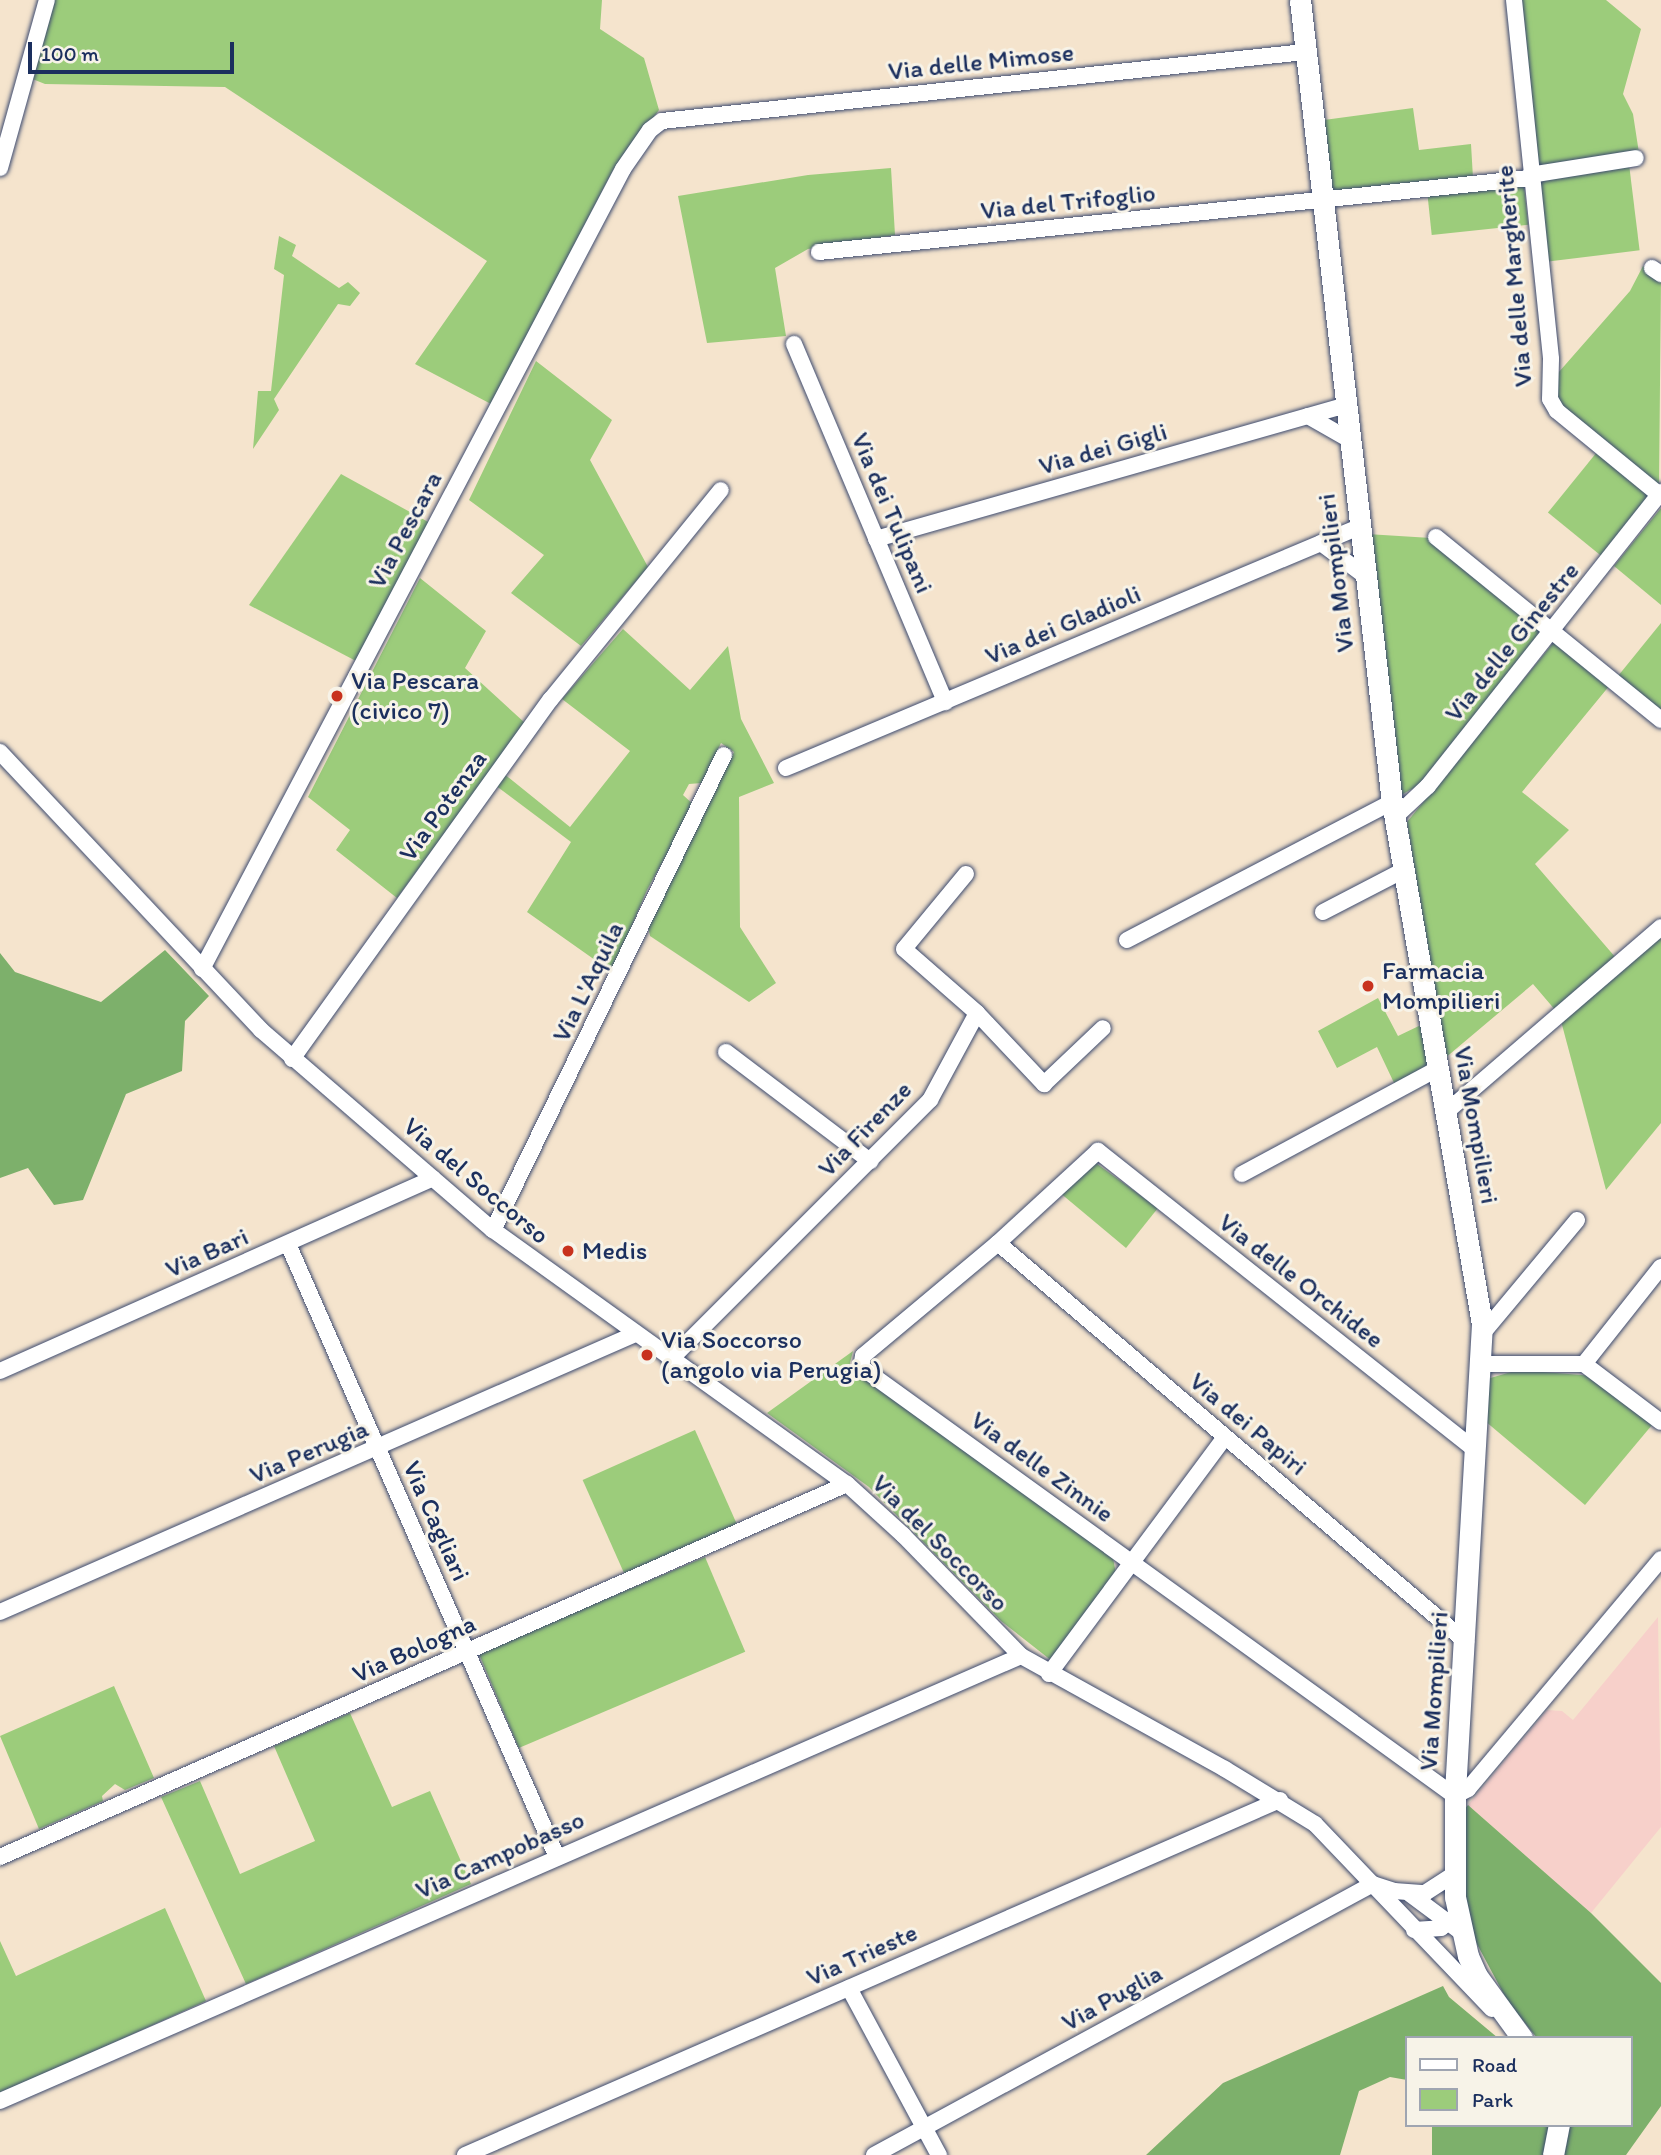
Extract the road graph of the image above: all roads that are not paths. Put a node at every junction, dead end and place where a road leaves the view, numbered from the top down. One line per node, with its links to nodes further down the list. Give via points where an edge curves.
1 (47, 0): 7 (street)
2 (1300, 0): 4 (street, Via Mompilieri)
3 (1514, 0): 8 (street, Via delle Margherite)
4 (1304, 52): 5 (street, Via delle Mimose); 9 (street, Via Mompilieri)
5 (663, 121): 34 (street, Via Pescara, via 650,130 623,169)
6 (1636, 158): 8 (street, Via del Trifoglio)
7 (0, 168)
8 (1530, 176): 9 (street, Via del Trifoglio); 16 (street, Via delle Margherite, via 1551,359 1550,399 1556,411)
9 (1321, 200): 10 (street, Via del Trifoglio); 12 (street, Via Mompilieri)
10 (819, 252)
11 (794, 344): 19 (street, Via dei Tulipani)
12 (1344, 406): 13 (street, Via dei Gigli); 14 (street, Via Mompilieri)
13 (1308, 416): 14 (street); 19 (street, Via dei Gigli)
14 (1348, 439): 17 (street, Via Mompilieri)
15 (721, 490): 38 (street, Via Potenza, via 551,699)
16 (1660, 494): 22 (street, Via delle Ginestre)
17 (1359, 527): 20 (street, Via dei Gladioli); 21 (street, Via Mompilieri)
18 (1436, 537): 22 (street)
19 (876, 539): 23 (street, Via dei Tulipani)
20 (1321, 543): 21 (street); 23 (street, Via dei Gladioli)
21 (1364, 575): 28 (street, Via Mompilieri)
22 (1553, 632): 24 (street); 28 (street, Via delle Ginestre, via 1428,786)
23 (945, 702): 27 (street, Via dei Gladioli)
24 (1661, 720)
25 (724, 755): 46 (street, Via L'Aquila)
26 (3, 761): 34 (street, Via del Soccorso)
27 (786, 768)
28 (1393, 809): 29 (street, Via Mompilieri); 33 (street, Via delle Ginestre)
29 (1404, 870): 31 (street); 39 (street, Via Mompilieri)
30 (966, 874): 35 (street, via 904,948)
31 (1323, 912)
32 (1661, 927): 40 (street)
33 (1127, 940)
34 (202, 969): 38 (street, Via del Soccorso)
35 (977, 1013): 36 (street, via 1044,1084); 42 (street, Via Firenze, via 930,1100)
36 (1102, 1028)
37 (726, 1052): 42 (street)
38 (292, 1059): 44 (street, Via del Soccorso)
39 (1437, 1069): 40 (street, Via Mompilieri); 43 (street)
40 (1445, 1113): 50 (street, Via Mompilieri)
41 (1098, 1151): 47 (street, Via delle Zinnie); 59 (street, Via delle Orchidee)
42 (870, 1161): 52 (street, Via Firenze)
43 (1242, 1174)
44 (433, 1178): 46 (street, Via del Soccorso); 48 (street, Via Bari)
45 (1577, 1220): 50 (street)
46 (493, 1230): 51 (street, Via del Soccorso)
47 (998, 1243): 57 (street, Via dei Papiri); 62 (street, Via delle Zinnie, via 863,1356 861,1367)
48 (288, 1244): 55 (street, Via Bari); 58 (street, Via Cagliari)
49 (1661, 1267): 54 (street)
50 (1483, 1333): 53 (street, Via Mompilieri)
51 (635, 1334): 52 (street, Via del Soccorso); 58 (street, Via Perugia)
52 (670, 1360): 60 (street, Via del Soccorso)
53 (1482, 1364): 54 (street); 59 (street, Via Mompilieri)
54 (1584, 1364): 56 (street)
55 (0, 1371)
56 (1661, 1422)
57 (1225, 1437): 62 (street); 64 (street, Via dei Papiri)
58 (378, 1449): 63 (street, Via Perugia); 65 (street, Via Cagliari)
59 (1474, 1449): 64 (street, Via Mompilieri)
60 (847, 1484): 65 (street, Via Bologna); 66 (street, Via del Soccorso, via 894,1525)
61 (1661, 1559): 68 (street, via 1468,1789)
62 (1132, 1562): 67 (street); 68 (street, Via delle Zinnie)
63 (0, 1612)
64 (1466, 1642): 68 (street, Via Mompilieri)
65 (467, 1652): 70 (street, Via Bologna); 71 (street, Via Cagliari)
66 (1020, 1656): 67 (street, Via del Soccorso); 71 (street, Via Campobasso)
67 (1049, 1674): 69 (street, Via del Soccorso)
68 (1455, 1797): 72 (street, Via Mompilieri)
69 (1280, 1800): 73 (street, Via del Soccorso, via 1315,1824); 77 (street, Via Trieste)
70 (0, 1857)
71 (557, 1857): 79 (street, Via Campobasso)
72 (1454, 1874): 74 (street, via 1425,1893); 75 (street, Via Mompilieri)
73 (1373, 1884): 74 (street); 76 (street, Via del Soccorso); 81 (street, Via Puglia)
74 (1409, 1894): 75 (street)
75 (1456, 1923): 76 (street, via 1430,1931); 78 (street, Via Mompilieri, via 1477,1976)
76 (1414, 1930): 78 (street, Via del Soccorso)
77 (849, 1988): 81 (street); 82 (street, Via Trieste)
78 (1519, 2035)
79 (0, 2101)
80 (1559, 2127): 85 (street)
81 (924, 2128): 83 (street, Via Puglia); 84 (street)
82 (465, 2155)
83 (874, 2155)
84 (939, 2155)
85 (1553, 2155)

